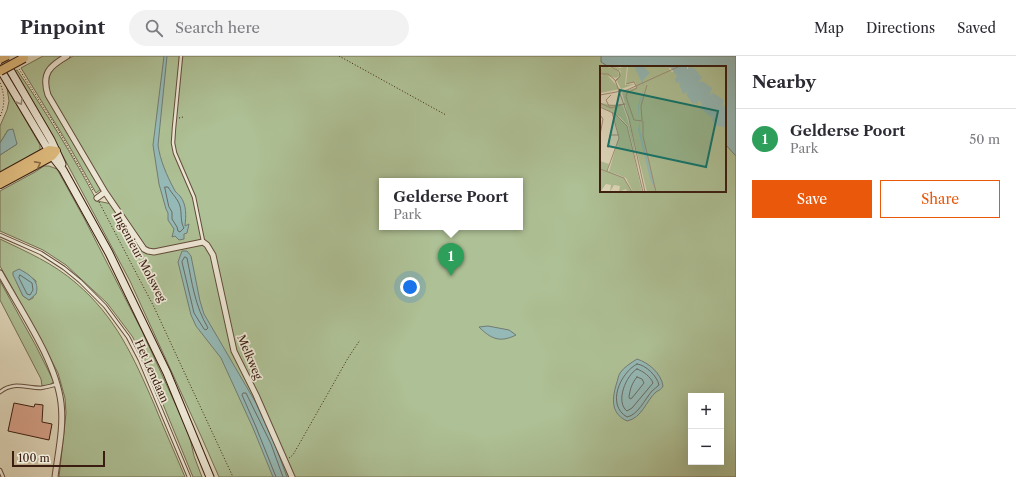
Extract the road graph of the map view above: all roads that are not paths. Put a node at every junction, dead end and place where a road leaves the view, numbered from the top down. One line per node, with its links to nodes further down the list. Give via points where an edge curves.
1 (2, 56): 8 (main road, via 32,107)
2 (6, 56): 6 (highway, bridge)
3 (67, 56): 11 (street, via 50,68 46,89)
4 (181, 56): 14 (lane, Melkweg, via 174,128 175,153 194,197)
5 (26, 57): 7 (highway, bridge)
6 (0, 59)
7 (0, 70): 8 (main road, one-way to 8)
8 (52, 152): 9 (highway); 10 (highway, one-way to 8); 22 (main road, via 109,253 138,311)
9 (0, 177)
10 (0, 184)
11 (105, 192): 12 (street); 14 (street, via 144,249 154,252)
12 (97, 198)
13 (0, 235): 21 (lane, Het Lendaan, via 41,253 64,268 105,306 128,337 140,360)
14 (203, 242): 23 (street, Melkweg, via 213,255 234,351)
15 (0, 273): 16 (street, via 41,346)
16 (57, 384): 17 (lane, via 40,388 14,386); 20 (street, via 62,405 62,425)
17 (0, 392)
18 (0, 470): 19 (lane)
19 (3, 477)
20 (55, 477)
21 (189, 477)
22 (210, 477)
23 (292, 477)

